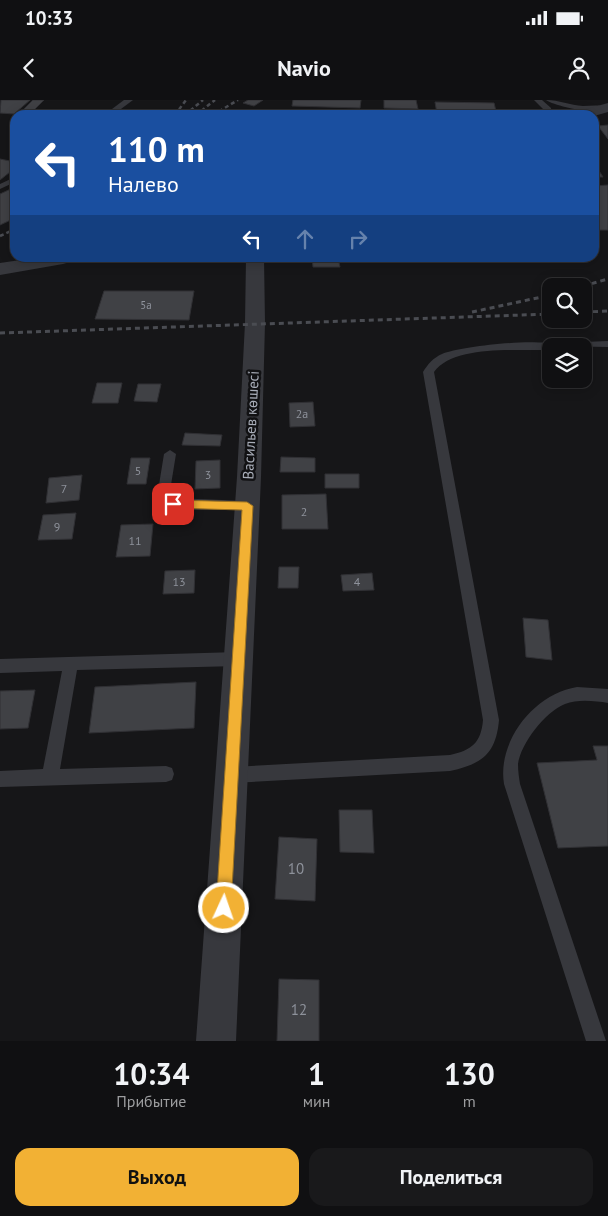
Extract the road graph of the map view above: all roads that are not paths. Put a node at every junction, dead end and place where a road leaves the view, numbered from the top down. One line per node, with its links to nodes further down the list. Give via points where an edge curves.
1 (129, 100): 5 (lane)
2 (538, 100): 6 (lane)
3 (550, 100): 4 (lane, via 581,108)
4 (603, 105)
5 (115, 110)
6 (547, 110)
7 (40, 262): 9 (street)
8 (255, 262): 14 (street, Васильев көшесі, via 256,323)
9 (0, 269)
10 (608, 344): 11 (lane)
11 (592, 345)
12 (542, 347): 20 (lane, via 457,351 430,365 428,372 491,720 490,736 483,750 468,760 450,762)
13 (170, 454): 14 (lane, via 164,491 168,502 180,506)
14 (247, 506): 15 (street, Васильев көшесі)
15 (238, 660): 16 (lane); 20 (street, Васильев көшесі)
16 (71, 664): 17 (lane); 21 (lane)
17 (0, 666)
18 (608, 696): 24 (lane, via 578,694 559,699 544,708 518,742 510,764 512,784)
19 (166, 774): 21 (lane)
20 (232, 776): 23 (street, Васильев көшесі)
21 (50, 778): 22 (lane)
22 (0, 779)
23 (216, 1041)
24 (596, 1041)

